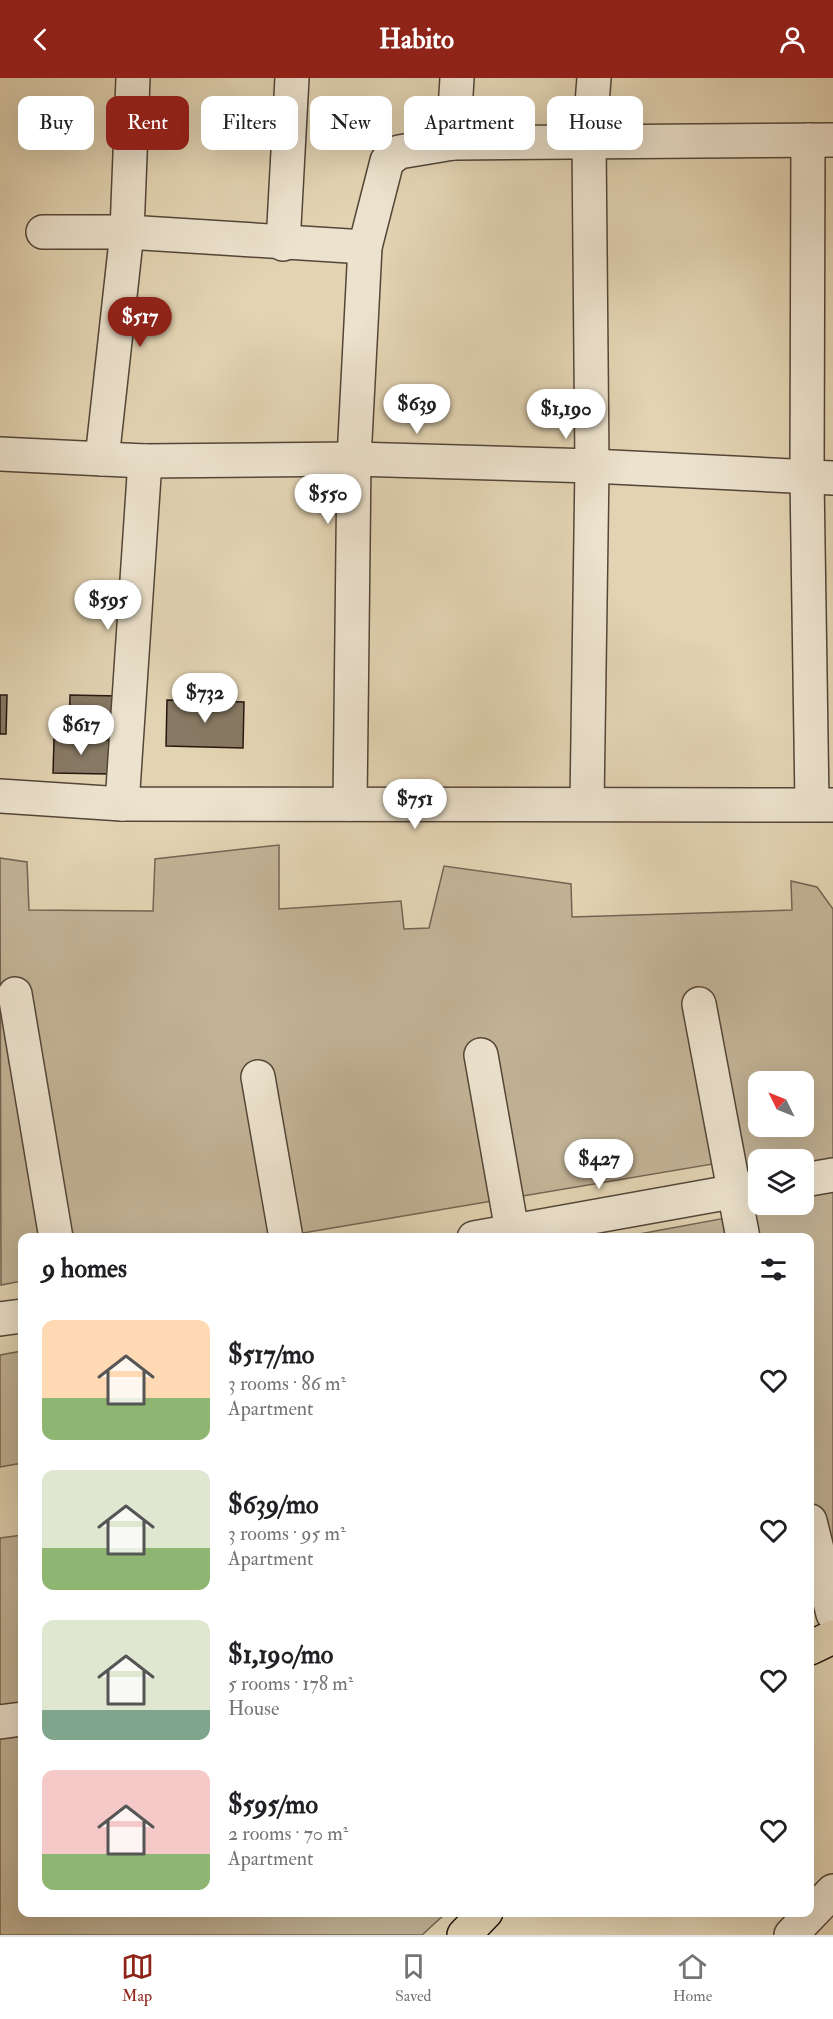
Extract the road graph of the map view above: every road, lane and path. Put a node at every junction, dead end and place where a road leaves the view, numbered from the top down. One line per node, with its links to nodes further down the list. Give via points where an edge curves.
1 (133, 78): 12 (street)
2 (292, 78): 13 (street)
3 (457, 78): 5 (street)
4 (594, 78): 6 (street)
5 (456, 96)
6 (593, 96)
7 (821, 140): 8 (street); 20 (street)
8 (643, 142)
9 (411, 150): 14 (street, via 399,152 387,162)
10 (589, 150): 19 (street)
11 (43, 232): 12 (street)
12 (127, 232): 13 (street); 16 (street)
13 (283, 244): 14 (street)
14 (365, 247): 17 (street)
15 (0, 454): 16 (street)
16 (102, 459): 18 (street)
17 (354, 459): 18 (street); 19 (street); 23 (street)
18 (145, 461): 22 (street)
19 (592, 466): 20 (street); 24 (street)
20 (820, 478): 25 (street)
21 (0, 796): 22 (street)
22 (122, 804): 23 (street)
23 (351, 804): 24 (street)
24 (587, 804): 25 (street)
25 (822, 805)
26 (15, 994): 34 (street)
27 (699, 1004): 32 (street)
28 (481, 1055): 33 (street)
29 (258, 1077): 35 (street)
30 (833, 1175): 31 (street)
31 (814, 1178)
32 (746, 1189): 33 (street); 37 (street)
33 (512, 1231): 36 (street)
34 (55, 1233)
35 (285, 1233)
36 (501, 1233)
37 (743, 1233)
38 (18, 1317): 39 (street)
39 (0, 1319)
40 (814, 1537): 41 (street)
41 (833, 1614)
42 (833, 1637): 43 (main road)
43 (814, 1646)
44 (18, 1720): 45 (street)
45 (0, 1722)
46 (833, 1891): 47 (street)
47 (814, 1911)
48 (481, 1917): 50 (main road)
49 (808, 1917): 51 (street)
50 (464, 1935)
51 (791, 1935)

